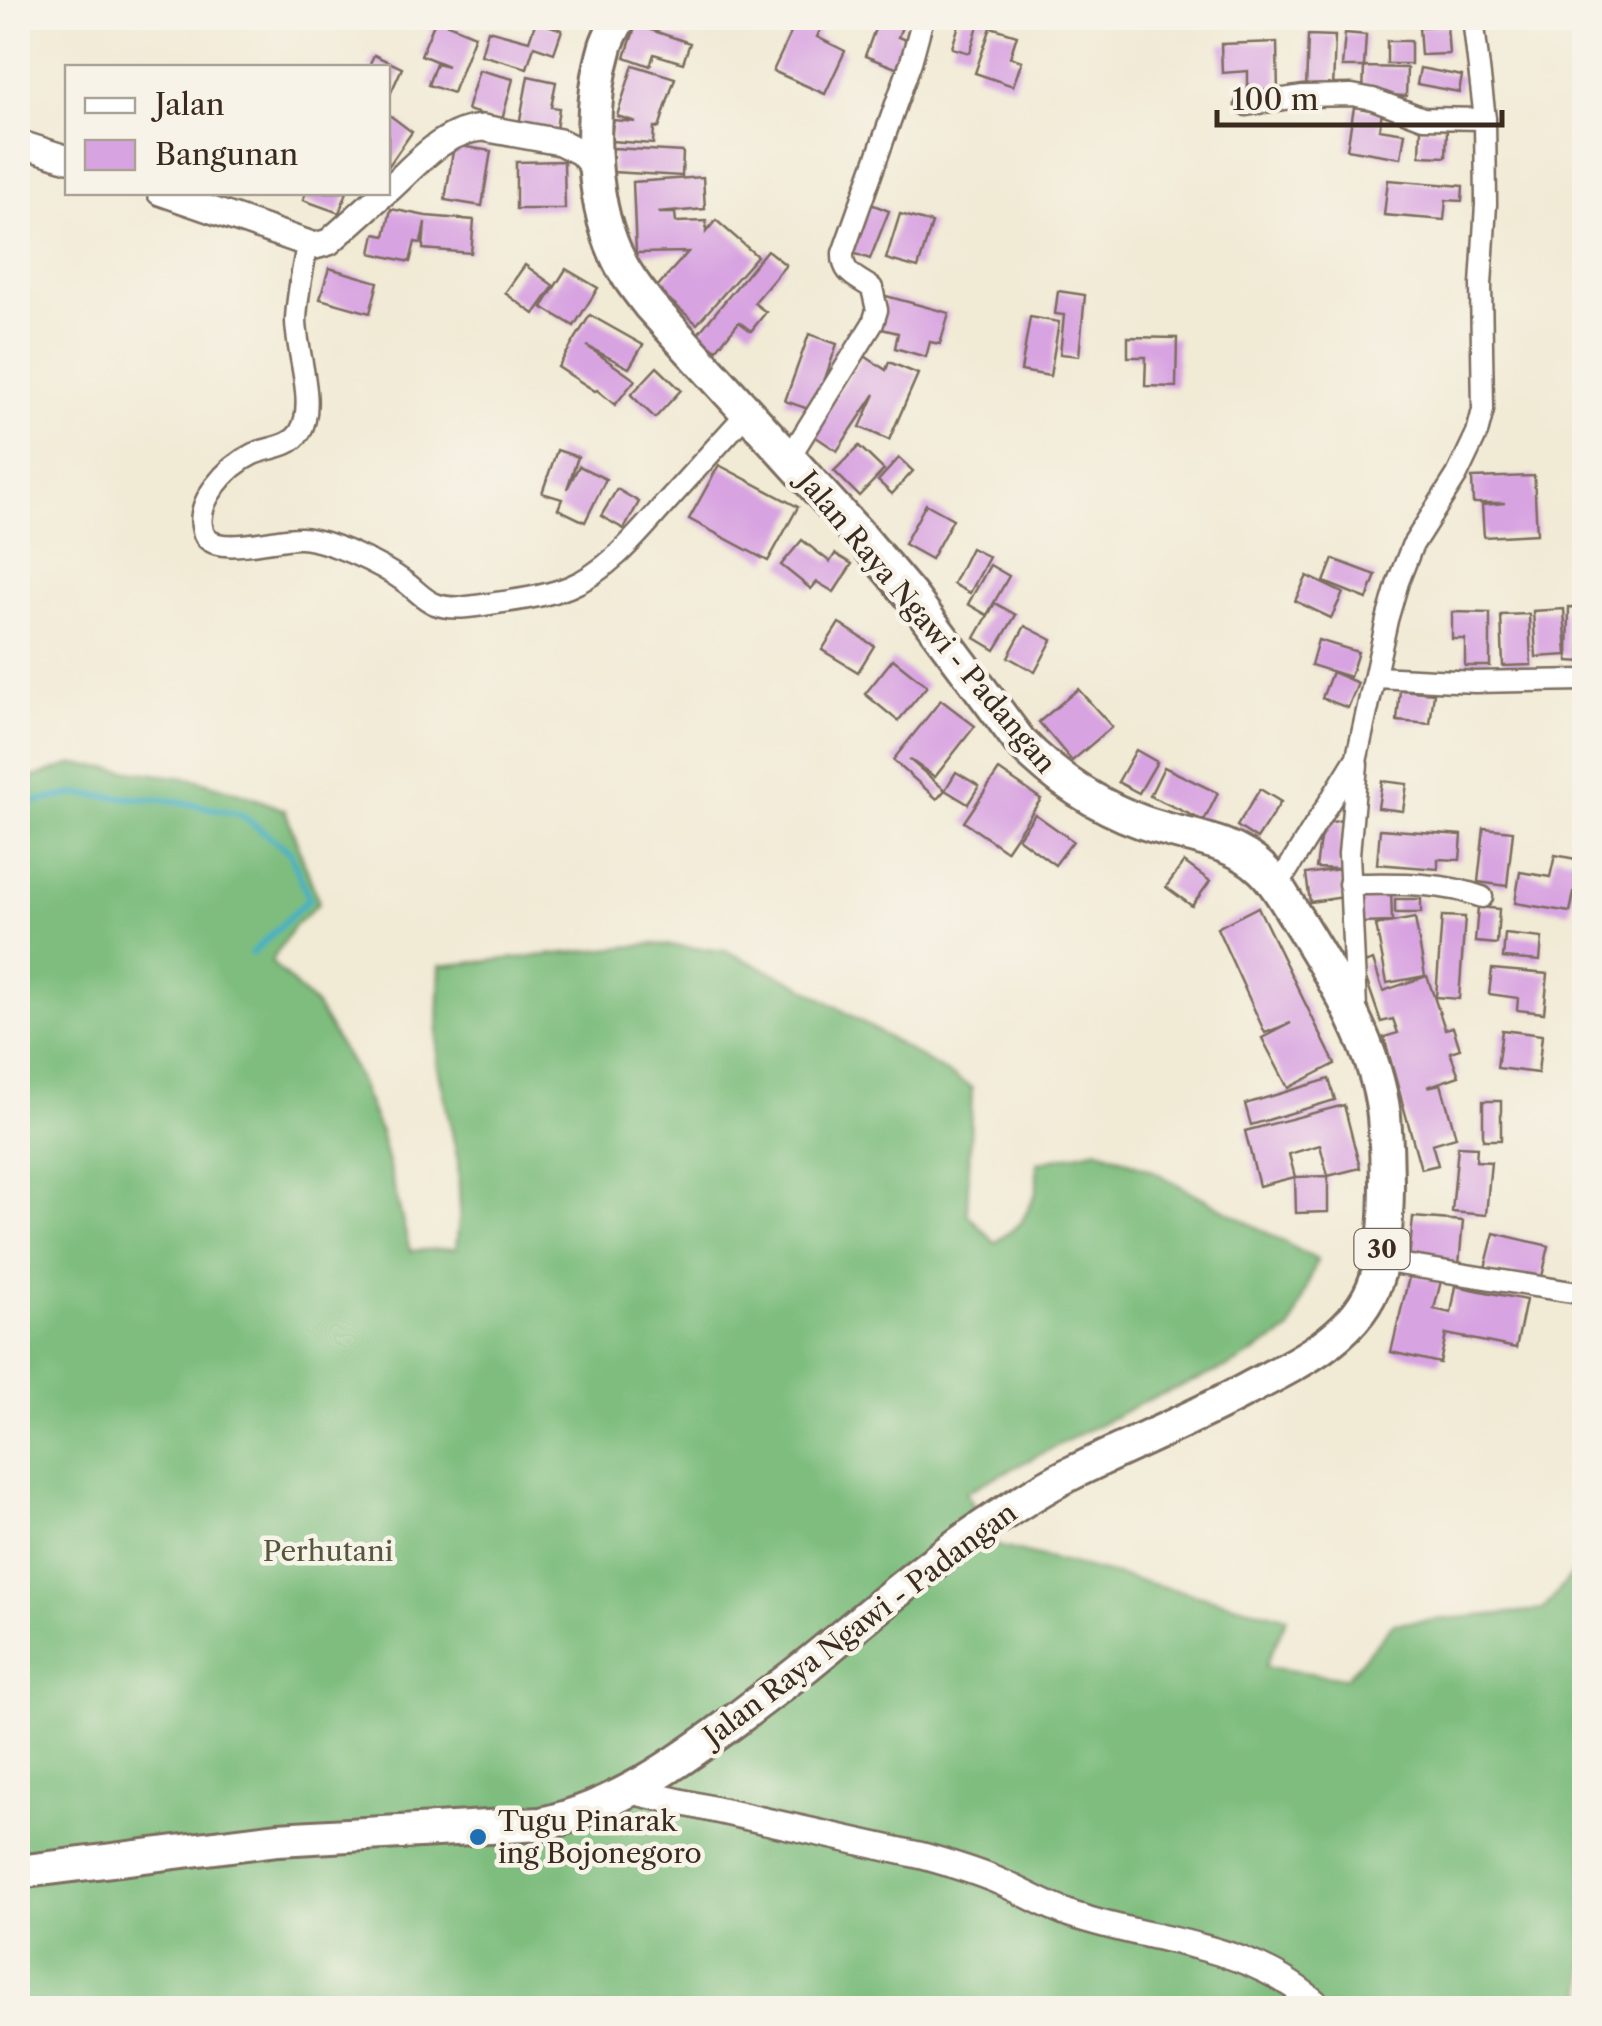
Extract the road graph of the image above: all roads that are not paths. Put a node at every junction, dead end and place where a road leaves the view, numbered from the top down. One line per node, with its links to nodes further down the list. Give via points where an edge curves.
1 (619, 18): 8 (highway, Jalan Raya Ngawi - Padangan / 30, via 606,46 598,94)
2 (923, 18): 14 (street, via 842,264 872,288 877,310)
3 (1473, 18): 5 (street)
4 (1246, 105): 5 (street, via 1352,96 1422,118)
5 (1485, 119): 15 (street, via 1483,410 1457,476 1412,546)
6 (18, 143): 7 (street)
7 (65, 158)
8 (596, 170): 9 (street, via 560,142 470,128 439,144); 13 (highway, Jalan Raya Ngawi - Padangan / 30, via 606,228 631,281)
9 (390, 188)
10 (168, 195): 12 (street)
11 (383, 195): 12 (street, via 328,242)
12 (307, 245): 13 (street, via 296,317 306,416 296,437 230,468 213,490 202,528 214,544 318,540 401,578 436,604 523,600 571,586 607,564)
13 (747, 412): 14 (highway, Jalan Raya Ngawi - Padangan / 30)
14 (789, 458): 19 (highway, Jalan Raya Ngawi - Padangan / 30, via 910,596 1020,742 1057,777 1143,822 1234,850)
15 (1376, 678): 16 (street); 17 (street)
16 (1584, 680)
17 (1357, 757): 18 (street); 19 (street)
18 (1350, 884): 20 (street, via 1438,886); 21 (street)
19 (1277, 887): 21 (highway, Jalan Raya Ngawi - Padangan / 30)
20 (1482, 896)
21 (1357, 1025): 22 (highway, Jalan Raya Ngawi - Padangan / 30, via 1384,1119)
22 (1380, 1261): 23 (street); 24 (highway, Jalan Raya Ngawi - Padangan / 30, via 1363,1304 1326,1344 1188,1421 1025,1499 901,1586 686,1757)
23 (1584, 1294)
24 (631, 1791): 25 (highway, Jalan Raya Ngawi - Padangan / 30, via 541,1824 278,1840); 26 (street, via 958,1866 1077,1917 1238,1958 1276,1974)
25 (18, 1872)
26 (1321, 2008)

